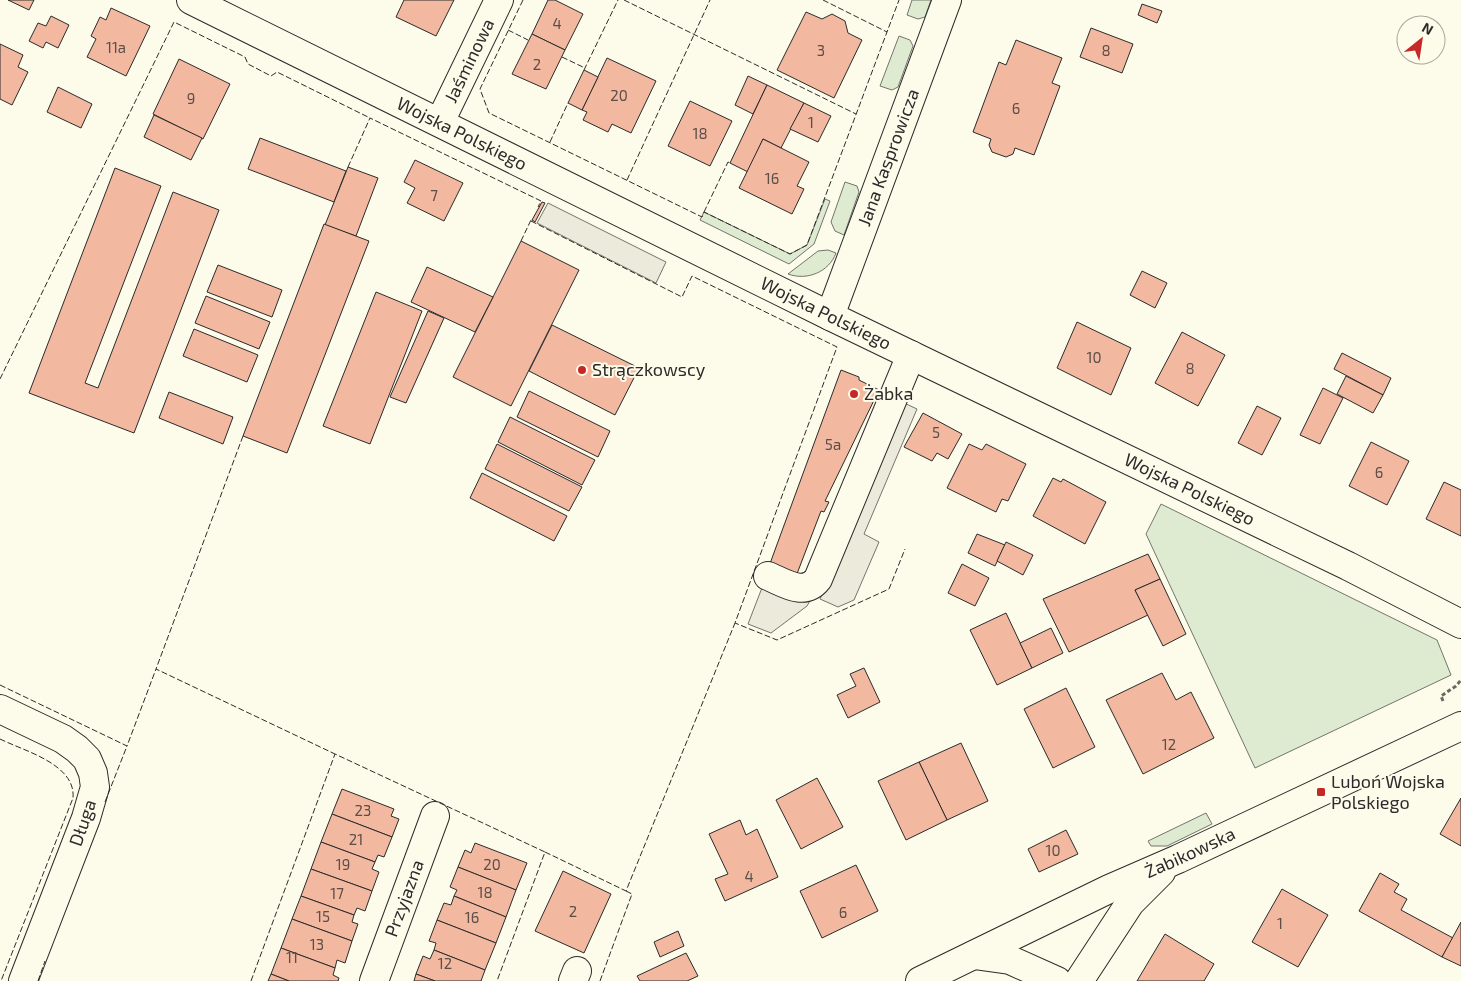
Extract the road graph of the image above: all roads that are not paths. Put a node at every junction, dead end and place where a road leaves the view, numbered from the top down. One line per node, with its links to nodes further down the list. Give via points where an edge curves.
1 (191, 0): 4 (street, Wojska Polskiego)
2 (500, 0): 4 (street, Jaśminowa)
3 (947, 0): 5 (street, Jana Kasprowicza)
4 (440, 122): 5 (street, Wojska Polskiego)
5 (830, 316): 6 (street, Wojska Polskiego)
6 (912, 355): 7 (street, via 818,579 813,585 800,589); 8 (street, Wojska Polskiego)
7 (768, 576)
8 (1461, 624)
9 (0, 709): 14 (street, Długa, via 77,749 87,760 95,787)
10 (1461, 726): 12 (street, Żabikowska)
11 (435, 816): 15 (street, Przyjazna)
12 (1178, 859): 13 (street, Żabikowska, via 1065,909); 18 (street, via 1130,903)
13 (974, 955): 16 (street, Żabikowska); 17 (street, via 1010,960)
14 (23, 981)
15 (374, 981)
16 (920, 981)
17 (1057, 981)
18 (1079, 981)

